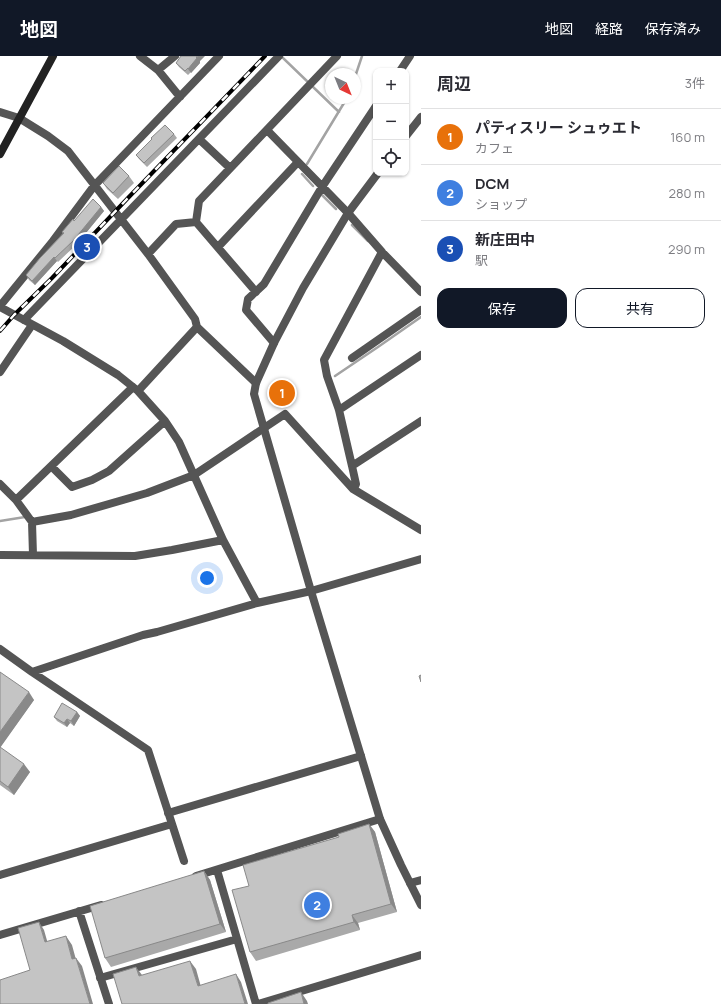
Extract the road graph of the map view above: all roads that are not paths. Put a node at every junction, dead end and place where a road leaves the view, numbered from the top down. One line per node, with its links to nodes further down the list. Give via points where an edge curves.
1 (53, 56): 14 (main road)
2 (140, 56): 9 (street)
3 (175, 56): 9 (street)
4 (219, 56): 10 (street)
5 (279, 56): 17 (street)
6 (337, 56): 15 (street)
7 (410, 56): 8 (street)
8 (402, 68)
9 (158, 70): 10 (street)
10 (180, 97): 22 (street)
11 (373, 110): 23 (street)
12 (0, 112): 14 (street)
13 (421, 117): 16 (street)
14 (19, 118): 18 (main road); 22 (street, via 68,152)
15 (267, 130): 19 (street); 20 (street)
16 (409, 132)
17 (199, 139): 20 (street); 25 (street)
18 (0, 154)
19 (298, 162): 23 (street); 27 (street)
20 (230, 168): 26 (street, via 199,201)
21 (376, 176): 24 (street)
22 (94, 186): 25 (street); 32 (street)
23 (322, 187): 24 (street); 30 (street, via 264,284)
24 (348, 213): 28 (street); 37 (street, via 303,288)
25 (121, 219): 29 (street); 34 (street)
26 (196, 222): 27 (street); 29 (street, via 176,224)
27 (218, 247): 30 (street)
28 (382, 252): 31 (street); 43 (street, via 324,360 327,376)
29 (148, 254): 36 (street, via 195,319)
30 (256, 292): 37 (street, via 248,299 246,310)
31 (421, 292)
32 (0, 306): 34 (street)
33 (421, 310): 39 (street)
34 (24, 320): 35 (street)
35 (32, 325): 40 (street); 42 (street, via 92,358)
36 (197, 327): 41 (street); 42 (street)
37 (274, 343): 41 (street)
38 (421, 355): 43 (street)
39 (352, 358)
40 (0, 372)
41 (256, 383): 46 (street, via 254,394)
42 (136, 389): 44 (street); 47 (street)
43 (340, 410): 48 (street)
44 (165, 420): 47 (street, via 109,471 92,480 72,486); 49 (street, via 179,442)
45 (421, 421): 48 (street)
46 (264, 428): 49 (street); 51 (street, via 285,414); 59 (street)
47 (51, 466): 52 (street)
48 (352, 466): 51 (street, via 356,484)
49 (194, 475): 53 (street, via 147,493 71,515); 55 (street)
50 (0, 484): 52 (street)
51 (354, 489): 54 (street)
52 (16, 500): 53 (street)
53 (32, 522): 57 (street)
54 (421, 530)
55 (223, 540): 57 (street, via 135,556); 60 (street)
56 (0, 555): 57 (street)
57 (33, 555)
58 (421, 559): 59 (street)
59 (311, 591): 60 (street); 63 (street)
60 (257, 603): 62 (street, via 143,635)
61 (0, 649): 62 (street)
62 (32, 672): 64 (street, via 148,750)
63 (361, 756): 64 (street); 65 (street)
64 (168, 813): 66 (street)
65 (380, 819): 68 (street); 72 (street)
66 (172, 824): 67 (street); 69 (street)
67 (184, 861)
68 (217, 870): 70 (street); 77 (street)
69 (0, 875)
70 (186, 879)
71 (421, 880): 72 (street)
72 (410, 883): 74 (street)
73 (110, 902): 75 (street)
74 (421, 905)
75 (79, 911): 76 (street); 79 (street)
76 (0, 935)
77 (237, 939): 79 (street); 81 (street)
78 (421, 955): 81 (street)
79 (100, 978): 80 (street)
80 (109, 1004)
81 (257, 1004)

